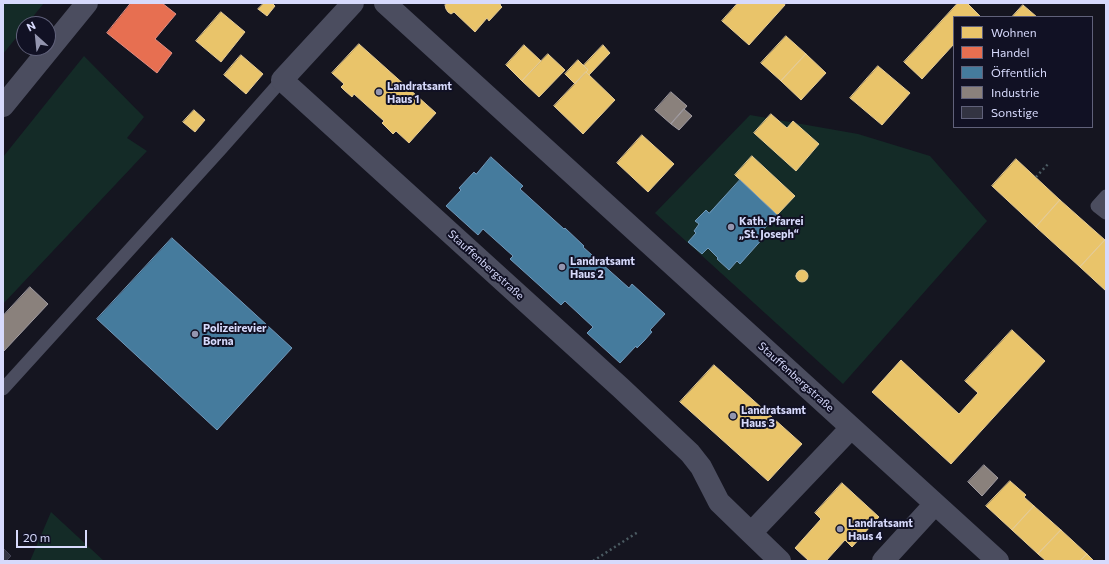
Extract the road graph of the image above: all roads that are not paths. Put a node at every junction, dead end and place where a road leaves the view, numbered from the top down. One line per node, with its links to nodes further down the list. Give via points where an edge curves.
1 (87, 3): 5 (street)
2 (353, 3): 4 (street)
3 (385, 3): 9 (street, Stauffenbergstraße)
4 (282, 80): 8 (lane); 11 (street, Stauffenbergstraße, via 686,448 701,467 719,502)
5 (3, 106)
6 (1106, 196): 7 (lane, via 1097,206)
7 (1106, 213)
8 (3, 389)
9 (851, 428): 10 (street, Stauffenbergstraße); 11 (street)
10 (935, 504): 13 (street); 14 (street, Stauffenbergstraße)
11 (751, 534): 12 (street, Stauffenbergstraße)
12 (780, 561)
13 (883, 561)
14 (998, 561)

